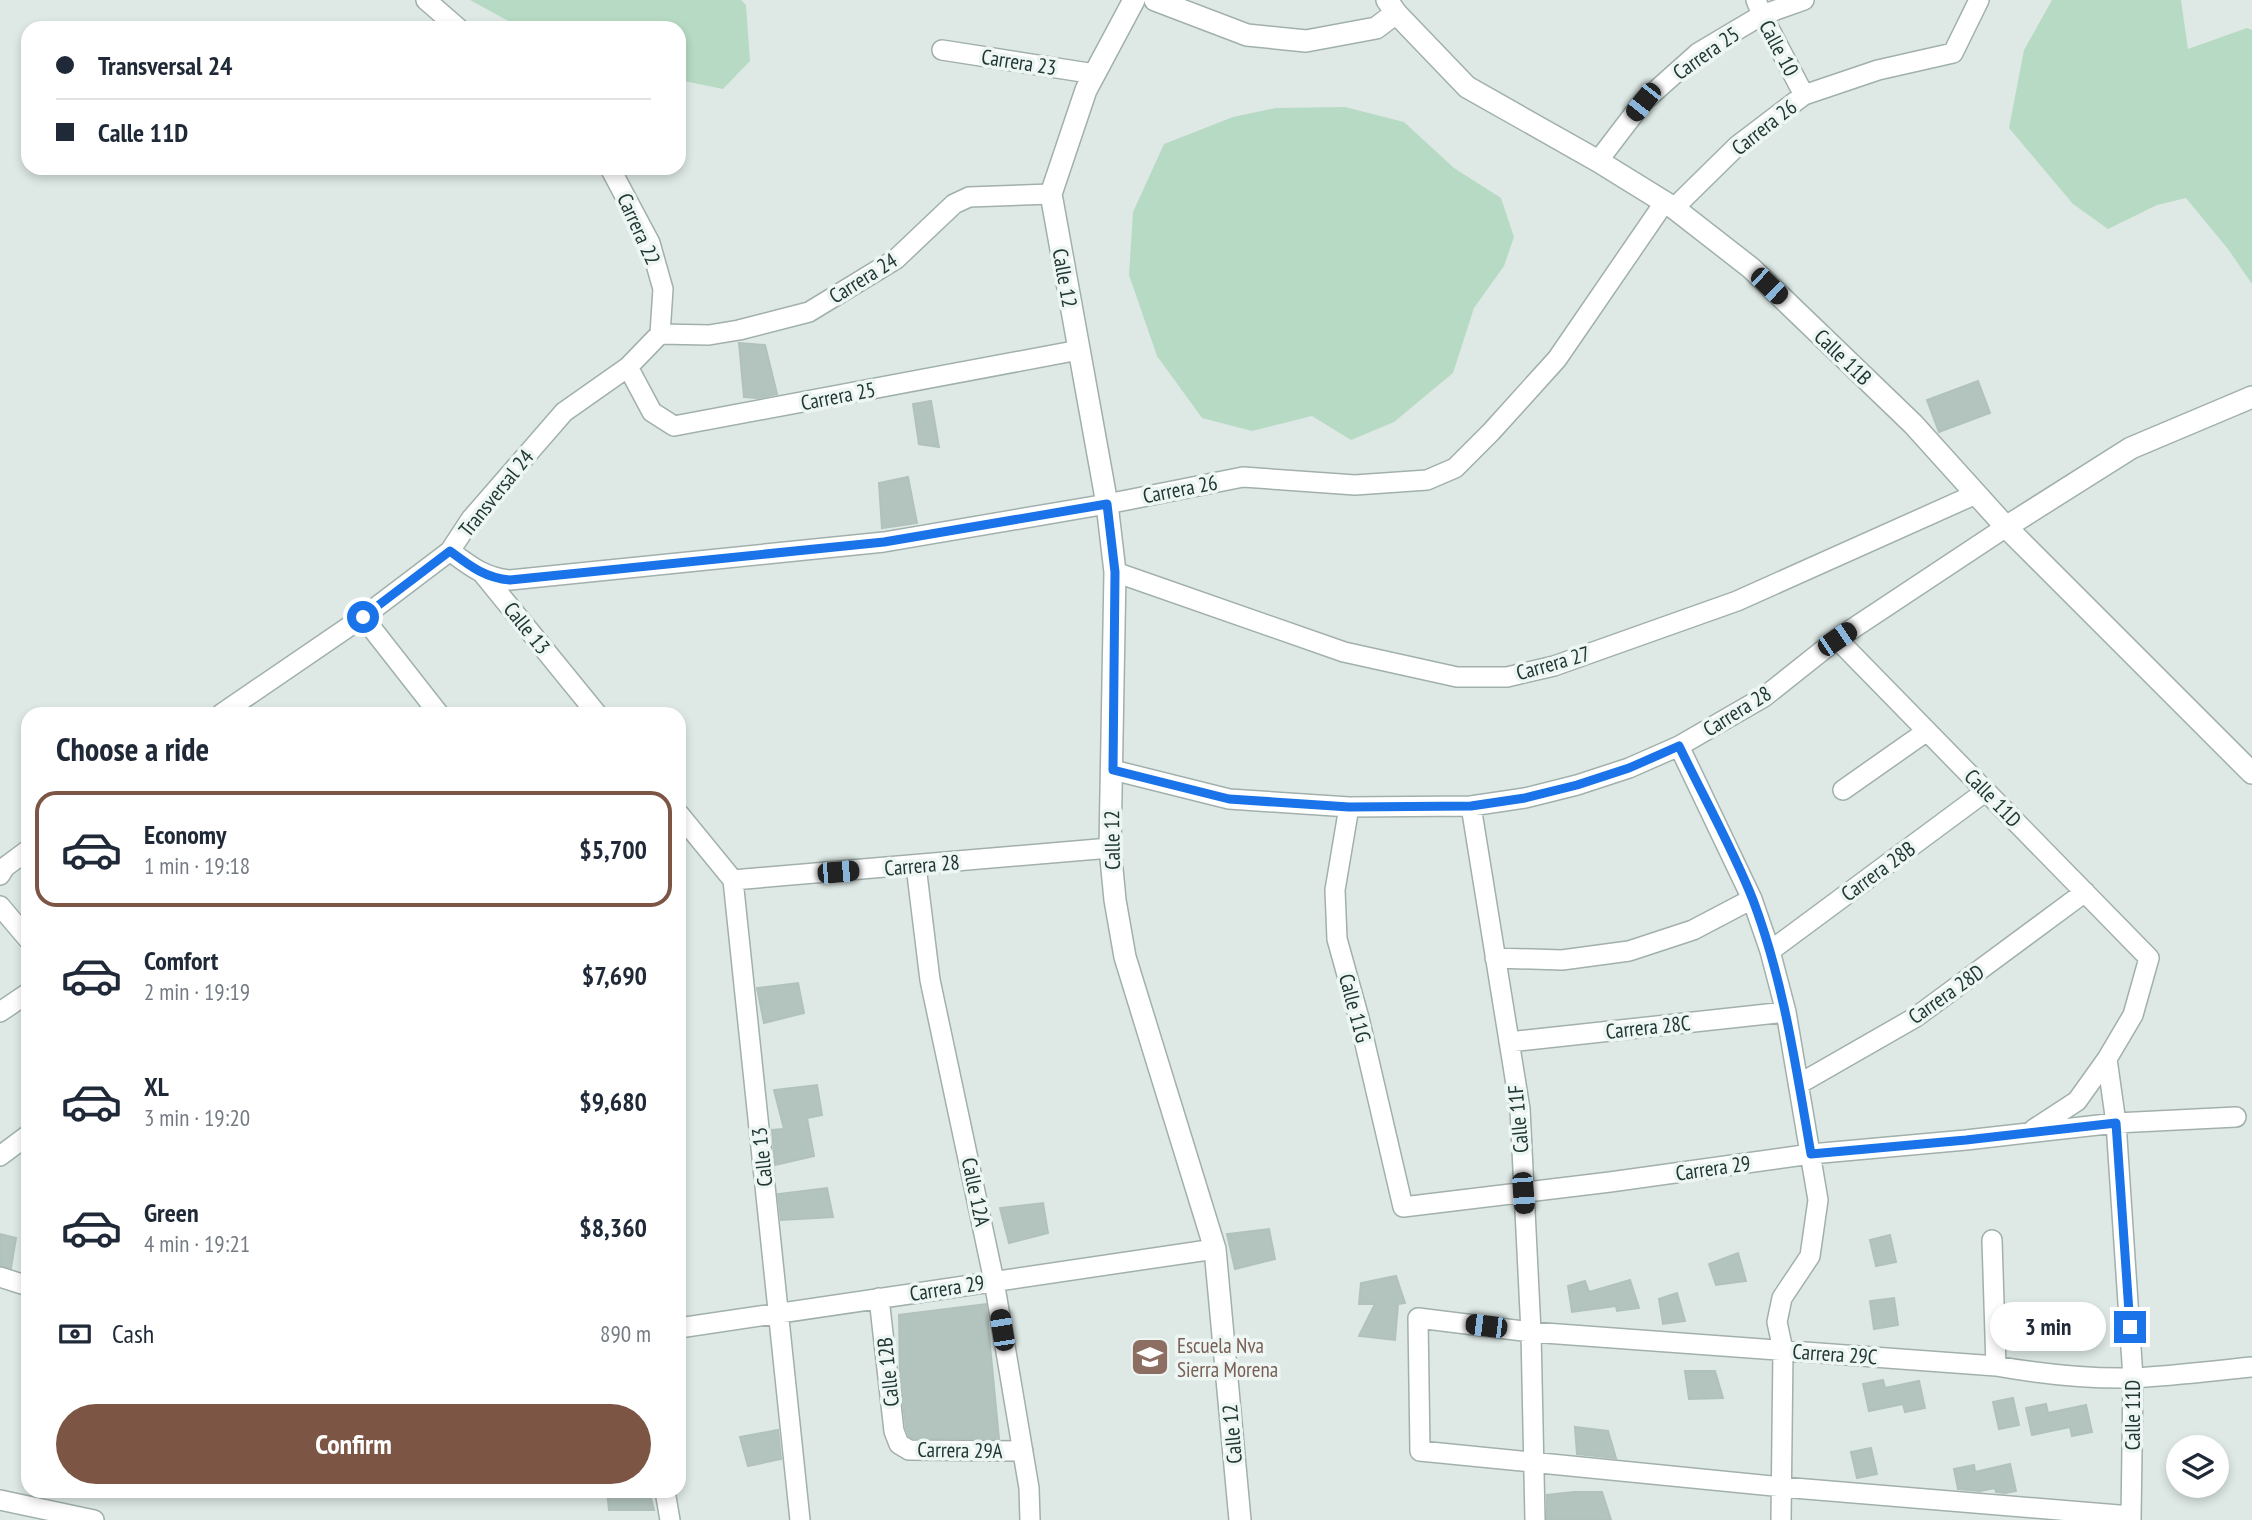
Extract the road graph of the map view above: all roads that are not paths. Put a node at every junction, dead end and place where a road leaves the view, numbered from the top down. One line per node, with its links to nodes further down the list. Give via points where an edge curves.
1 (426, 0): 8 (street)
2 (1133, 0): 10 (street, Calle 12)
3 (1155, 0): 6 (street, via 1247,35 1306,41 1376,28)
4 (1804, 0): 7 (street, Carrera 25)
5 (1979, 0): 11 (street, Carrera 26, via 1952,53 1878,70)
6 (1392, 6): 12 (street, Calle 11B, via 1467,87)
7 (1759, 8): 11 (street, Calle 10); 12 (street, Carrera 25, via 1643,102)
8 (450, 21)
9 (942, 50): 10 (street, Carrera 23)
10 (1095, 74): 14 (street, Calle 12)
11 (1804, 95): 15 (street, Carrera 26)
12 (1598, 161): 15 (street, Calle 11B)
13 (614, 175): 16 (street, Carrera 22, via 650,243 663,289)
14 (1051, 194): 16 (street, Carrera 24, via 969,197 954,204 896,259 809,312 709,335); 17 (street, Calle 12)
15 (1669, 206): 20 (street, Calle 11B, via 1751,268 1913,424); 21 (street, Carrera 26, via 1557,359 1455,468 1427,480 1354,485 1243,477)
16 (660, 334): 18 (street, Transversal 24)
17 (1079, 351): 18 (street, Carrera 25, via 674,426 652,412); 21 (street, Calle 12)
18 (628, 367): 23 (street, Transversal 24, via 564,412 471,519)
19 (2252, 397): 22 (street, Carrera 28, via 2131,448)
20 (1976, 494): 22 (street, Calle 11B); 24 (street, Carrera 27, via 1737,601 1554,666 1507,677 1457,677 1344,652)
21 (1107, 504): 24 (street, Calle 12); 25 (street, Carrera 26, via 884,542 510,580)
22 (2006, 527): 27 (street, Carrera 28); 34 (street, Calle 11B)
23 (450, 551): 25 (street, Carrera 26); 26 (street, Transversal 24)
24 (1115, 572): 33 (street, Calle 12)
25 (483, 575): 30 (street, Calle 13)
26 (363, 617): 28 (street, Transversal 24); 29 (street)
27 (1837, 639): 31 (street, Calle 11D); 32 (street, Carrera 28, via 1764,697)
28 (231, 707)
29 (431, 707)
30 (591, 707)
31 (1927, 731): 35 (street); 36 (street, Calle 11D)
32 (1679, 746): 37 (street, Carrera 28, via 1577,785); 46 (street)
33 (1113, 770): 38 (street, Carrera 28, via 1229,799); 40 (street, Calle 12)
34 (2252, 773)
35 (1843, 790)
36 (1986, 791): 45 (street, Calle 11D); 49 (street, Carrera 28B)
37 (1471, 806): 38 (street, Carrera 28); 50 (street, Calle 11F)
38 (1349, 807): 65 (street, Calle 11G, via 1335,890 1336,939)
39 (686, 823): 44 (street)
40 (1110, 848): 42 (street, Carrera 28); 67 (street, Calle 12, via 1125,957)
41 (21, 855): 43 (street)
42 (916, 866): 44 (street, Carrera 28); 69 (street, Calle 12A, via 930,980)
43 (0, 875)
44 (733, 880): 72 (street, Calle 13)
45 (2085, 892): 51 (street, Calle 11D); 57 (street, Carrera 28D, via 1916,1017)
46 (1752, 899): 49 (street); 50 (street, via 1693,930 1629,951 1562,960)
47 (0, 906): 48 (street)
48 (21, 931)
49 (1770, 951): 54 (street)
50 (1495, 958): 55 (street, Calle 11F)
51 (2149, 958): 56 (street, Carrera 29, via 2133,1015)
52 (21, 998): 53 (street)
53 (0, 1012)
54 (1786, 1012): 55 (street, Carrera 28C); 57 (street)
55 (1509, 1042): 64 (street, Calle 11F, via 1520,1109)
56 (2106, 1059): 59 (street, Calle 11D); 60 (street, Carrera 29, via 2077,1101)
57 (1799, 1084): 62 (street)
58 (2236, 1117): 59 (street)
59 (2116, 1123): 60 (street, Carrera 29); 78 (street, Calle 11D)
60 (2023, 1134): 62 (street, Carrera 29)
61 (21, 1140): 63 (street)
62 (1811, 1154): 64 (street, Carrera 29); 75 (street, via 1818,1200 1810,1256 1782,1298 1777,1322)
63 (0, 1156)
64 (1523, 1193): 65 (street, Carrera 29); 74 (street, Calle 11F)
65 (1404, 1207)
66 (1992, 1240): 76 (street)
67 (1215, 1248): 69 (street, Carrera 29); 90 (street, Calle 12)
68 (0, 1277): 70 (street)
69 (994, 1281): 71 (street, Carrera 29); 80 (street, Calle 12A)
70 (21, 1284)
71 (880, 1298): 72 (street, Carrera 29); 79 (street, Calle 12B)
72 (778, 1314): 73 (street, Carrera 29); 88 (street, Calle 13)
73 (686, 1327)
74 (1531, 1332): 75 (street, Carrera 29C); 81 (street, Calle 11F); 81 (street, Carrera 29C, via 1418,1318 1420,1451)
75 (1783, 1350): 76 (street, Carrera 29C); 82 (street)
76 (1996, 1366): 78 (street, Carrera 29C, via 2042,1374)
77 (2252, 1367): 78 (street, Carrera 29C)
78 (2133, 1378): 85 (street, Calle 11D)
79 (899, 1444): 80 (street, Carrera 29A, via 909,1450)
80 (1023, 1451): 89 (street, Calle 12A)
81 (1534, 1462): 82 (street); 91 (street, Calle 11F)
82 (1782, 1487): 85 (street); 92 (street)
83 (667, 1498): 87 (street)
84 (0, 1500): 86 (street)
85 (2131, 1518)
86 (90, 1520)
87 (670, 1520)
88 (800, 1520)
89 (1030, 1520)
90 (1240, 1520)
91 (1535, 1520)
92 (1781, 1520)

